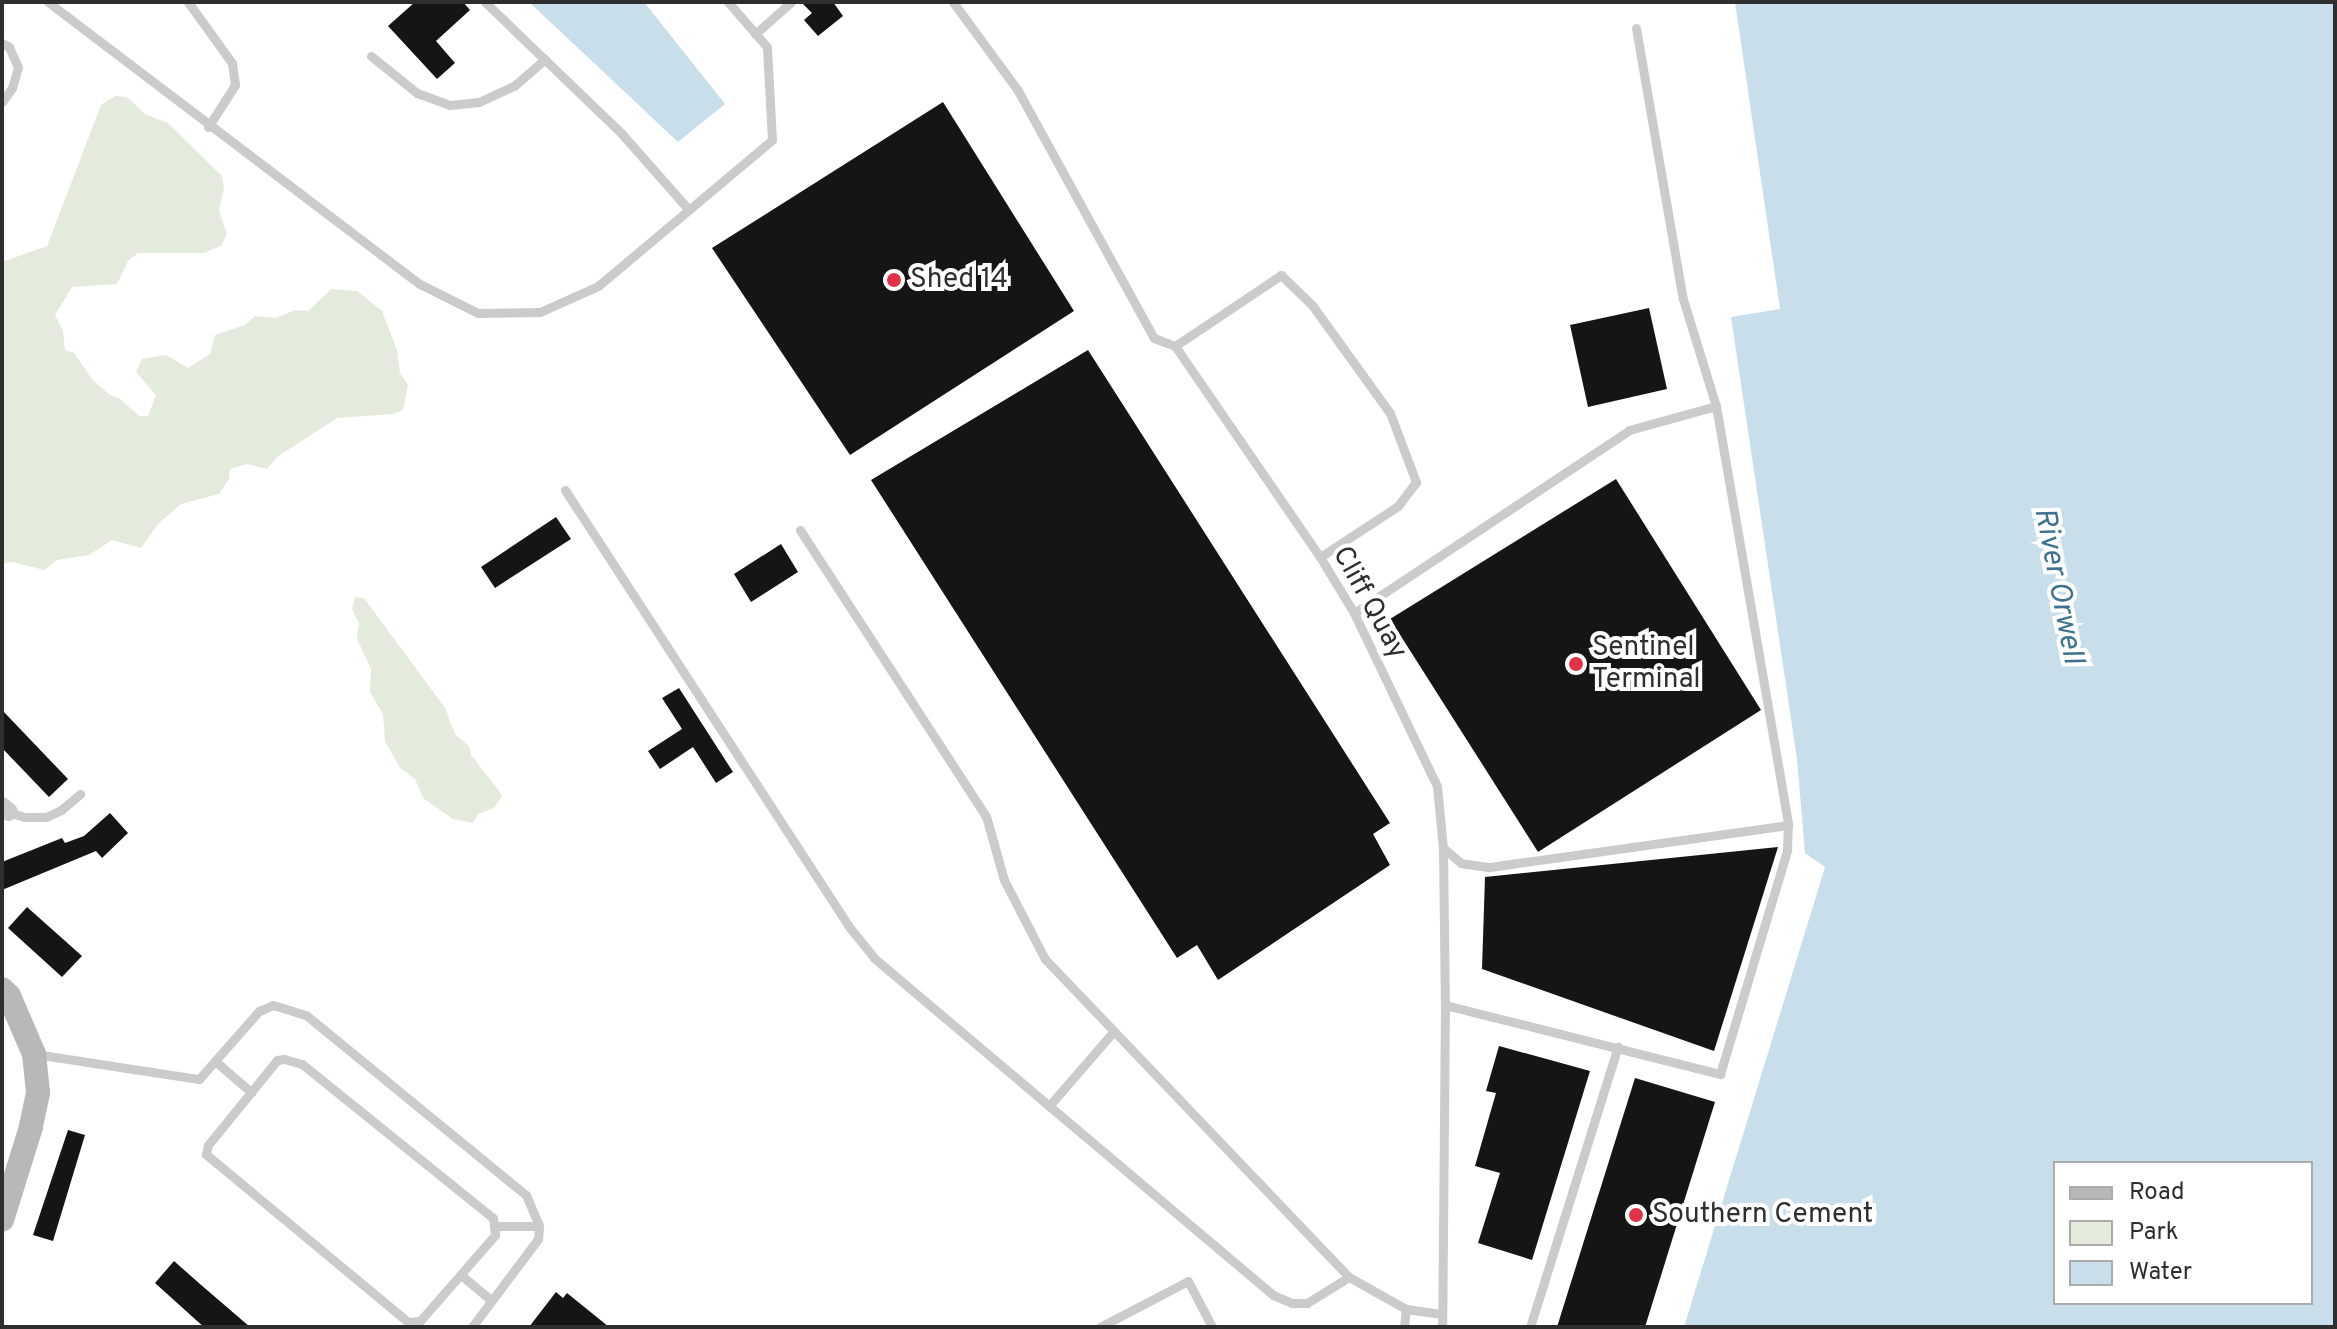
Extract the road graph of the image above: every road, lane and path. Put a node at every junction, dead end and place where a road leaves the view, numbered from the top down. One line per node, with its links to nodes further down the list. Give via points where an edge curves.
1 (48, 2): 13 (lane)
2 (188, 2): 13 (lane, via 232,63 235,85)
3 (485, 2): 11 (lane)
4 (728, 2): 8 (lane)
5 (791, 2): 8 (lane)
6 (953, 2): 15 (lane, Cliff Quay, via 1017,89 1154,338)
7 (1636, 28): 16 (lane, via 1683,299)
8 (755, 34): 14 (lane, via 767,47 772,140)
9 (2, 43): 12 (lane, via 18,67)
10 (371, 56): 11 (lane, via 417,93 450,105 479,102 514,86)
11 (545, 59): 14 (lane)
12 (2, 102)
13 (208, 127): 14 (lane, via 420,284 478,313 540,312 598,286)
14 (689, 210)
15 (1175, 346): 19 (lane, Cliff Quay); 19 (lane, via 1281,275 1312,305 1390,413 1416,482 1398,506)
16 (1716, 406): 20 (lane, via 1629,430); 23 (lane)
17 (565, 490): 32 (lane, via 850,928 874,958)
18 (800, 530): 27 (lane, via 986,816 1004,880 1045,959)
19 (1320, 557): 20 (lane, Cliff Quay)
20 (1354, 613): 24 (lane, Cliff Quay, via 1437,786)
21 (80, 794): 22 (lane, via 46,817 24,817)
22 (6, 809)
23 (1788, 825): 24 (lane, via 1488,867 1461,863); 28 (lane, via 1787,850 1720,1074)
24 (1443, 848): 26 (lane, Cliff Quay)
25 (2, 989): 29 (street)
26 (1445, 1005): 28 (lane); 40 (lane, Cliff Quay)
27 (1114, 1031): 32 (lane); 37 (lane)
28 (1618, 1047): 46 (lane)
29 (34, 1054): 30 (lane, via 189,1080 199,1079); 33 (street, via 38,1093)
30 (215, 1061): 31 (lane); 35 (lane, via 259,1011 273,1005 306,1015 526,1195)
31 (251, 1092): 34 (lane, via 277,1060 302,1064 493,1218); 36 (lane, via 208,1145 206,1154 213,1163 408,1322 420,1321)
32 (1049, 1106): 37 (lane, via 1273,1295 1307,1303)
33 (2, 1220)
34 (496, 1226): 35 (lane); 36 (lane, via 495,1235)
35 (539, 1226): 38 (lane, via 538,1239)
36 (461, 1275): 38 (lane)
37 (1349, 1277): 39 (lane)
38 (492, 1301): 41 (lane)
39 (1406, 1309): 40 (lane); 44 (lane)
40 (1441, 1314): 45 (lane, Cliff Quay)
41 (472, 1327)
42 (1100, 1327): 43 (lane, via 1188,1281)
43 (1212, 1327)
44 (1404, 1327)
45 (1442, 1327)
46 (1530, 1327)

